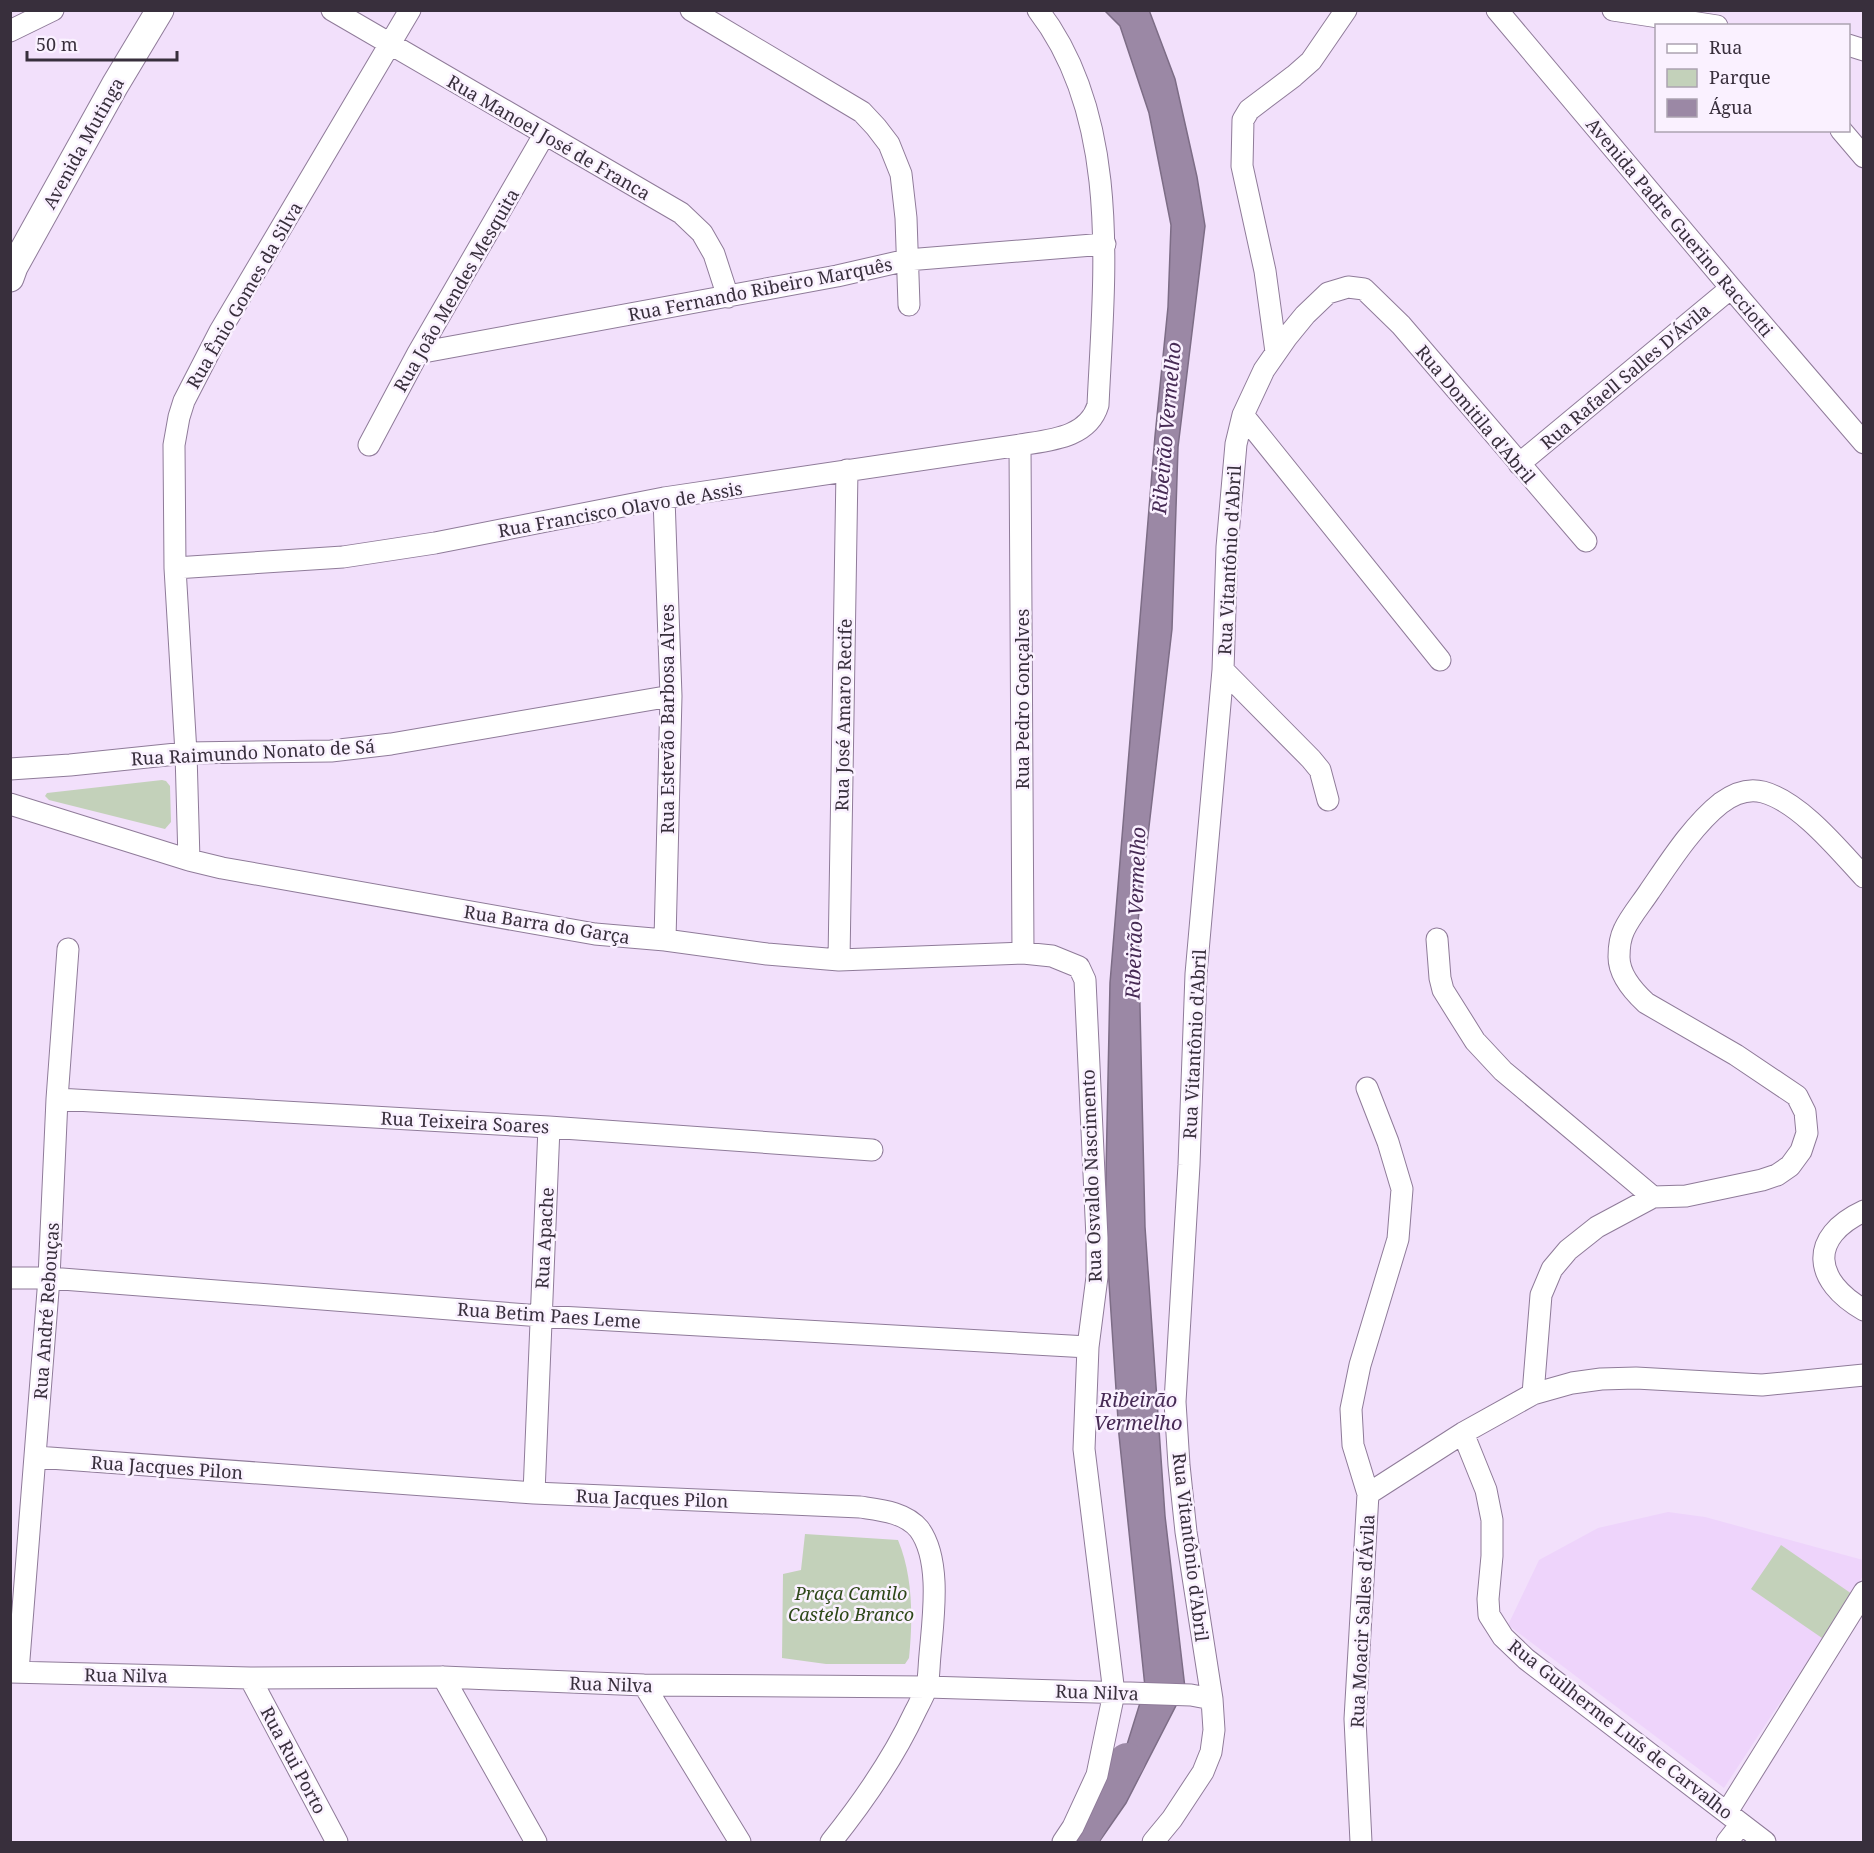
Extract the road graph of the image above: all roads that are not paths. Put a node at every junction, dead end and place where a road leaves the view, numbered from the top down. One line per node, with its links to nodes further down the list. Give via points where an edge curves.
1 (53, 10): 11 (street)
2 (160, 10): 18 (main road, Avenida Mutinga)
3 (332, 10): 12 (street, Rua Manoel José de Franca)
4 (410, 10): 12 (street, Rua Ênio Gomes da Silva)
5 (691, 10): 17 (street, via 862,112 876,126 901,174)
6 (1038, 10): 16 (street, via 1059,41 1089,119)
7 (1346, 10): 23 (street, via 1311,61 1249,110 1243,120 1242,166 1265,270)
8 (1497, 10): 19 (street, Avenida Padre Guerino Racciotti)
9 (1613, 10): 10 (street)
10 (1704, 24)
11 (10, 32)
12 (391, 44): 14 (street, Rua Manoel José de Franca); 33 (street, Rua Ênio Gomes da Silva, via 220,331 184,401 174,445)
13 (1843, 132): 15 (street)
14 (544, 135): 21 (street, Rua Manoel José de Franca, via 681,213 710,247); 24 (street, Rua João Mendes Mesquita)
15 (1863, 157)
16 (1105, 244): 17 (street, Rua Fernando Ribeiro Marquês); 28 (street, Rua Francisco Olavo de Assis, via 1098,405 1083,428 1063,437)
17 (908, 260): 21 (street, Rua Fernando Ribeiro Marquês); 22 (street)
18 (12, 271)
19 (1731, 288): 26 (street, Avenida Padre Guerino Racciotti); 29 (street, Rua Rafaell Salles D'Ávila)
20 (1364, 289): 23 (street, Rua Vitantônio d'Abril, via 1348,287 1328,293); 29 (street, Rua Domitila d'Abril, via 1397,321)
21 (728, 297): 24 (street, Rua Fernando Ribeiro Marquês)
22 (909, 305)
23 (1276, 352): 25 (street, Rua Vitantônio d'Abril)
24 (418, 353): 27 (street, Rua João Mendes Mesquita)
25 (1243, 415): 34 (street); 35 (street, Rua Vitantônio d'Abril, via 1236,444 1227,547)
26 (1863, 443)
27 (369, 445)
28 (1020, 445): 30 (street, Rua Francisco Olavo de Assis); 46 (street, Rua Pedro Gonçalves)
29 (1519, 464): 32 (street, Rua Domitila d'Abril)
30 (847, 470): 31 (street, Rua Francisco Olavo de Assis); 47 (street, Rua José Amaro Recife)
31 (664, 498): 33 (street, Rua Francisco Olavo de Assis, via 366,554); 36 (street, Rua Estevão Barbosa Alves)
32 (1586, 541)
33 (175, 568): 37 (street, Rua Ênio Gomes da Silva)
34 (1440, 660)
35 (1223, 670): 39 (street, via 1316,765); 73 (street, Rua Vitantônio d'Abril, via 1196,974 1175,1402)
36 (671, 696): 37 (street, Rua Raimundo Nonato de Sá, via 391,744 331,751); 44 (street, Rua Estevão Barbosa Alves)
37 (186, 753): 38 (street, Rua Raimundo Nonato de Sá); 41 (street, Rua Ênio Gomes da Silva)
38 (10, 769)
39 (1328, 800)
40 (10, 804): 41 (street, Rua Barra do Garça)
41 (189, 860): 44 (street, Rua Barra do Garça, via 583,932)
42 (1863, 876): 53 (street, via 1791,807 1763,792 1750,790 1735,795 1704,819 1630,920 1618,959 1636,994 1797,1096 1805,1112 1807,1133 1801,1151 1777,1175 1686,1196)
43 (1437, 939): 53 (street, via 1443,990 1475,1041 1503,1071)
44 (664, 940): 47 (street, Rua Barra do Garça)
45 (68, 949): 50 (street, Rua André Rebouças)
46 (1023, 954): 47 (street, Rua Barra do Garça); 48 (street, Rua Barra do Garça, via 1071,962 1079,967)
47 (839, 960)
48 (1085, 980): 59 (street, Rua Osvaldo Nascimento, via 1097,1238 1097,1278)
49 (1367, 1088): 65 (street, via 1402,1189 1398,1239 1360,1365 1351,1409 1353,1445)
50 (57, 1099): 51 (street, Rua Teixeira Soares); 56 (street, Rua André Rebouças)
51 (549, 1127): 52 (street, Rua Teixeira Soares); 58 (street, Rua Apache)
52 (872, 1150)
53 (1653, 1197): 61 (street, via 1597,1227 1552,1269 1541,1295)
54 (1863, 1211): 57 (street, via 1839,1225 1826,1243 1823,1264 1831,1283)
55 (10, 1278): 56 (street, Rua Betim Paes Leme)
56 (49, 1278): 58 (street, Rua Betim Paes Leme); 63 (street, Rua André Rebouças)
57 (1863, 1310)
58 (541, 1316): 59 (street, Rua Betim Paes Leme); 64 (street, Rua Apache)
59 (1088, 1347): 72 (street, Rua Osvaldo Nascimento, via 1084,1449)
60 (1863, 1375): 61 (street, Rua Moacir Salles d'Ávila, via 1762,1385 1601,1379)
61 (1533, 1394): 62 (street, Rua Moacir Salles d'Ávila)
62 (1463, 1433): 65 (street, Rua Moacir Salles d'Ávila); 74 (street, Rua Guilherme Luís de Carvalho, via 1486,1490 1492,1520 1488,1599 1489,1615 1496,1627 1526,1659)
63 (36, 1457): 64 (street, Rua Jacques Pilon); 67 (street, Rua André Rebouças)
64 (534, 1493): 71 (street, Rua Jacques Pilon, via 860,1507 902,1516 918,1528 932,1566)
65 (1368, 1494): 81 (street, Rua Moacir Salles d'Ávila, via 1355,1719)
66 (1863, 1592): 74 (street)
67 (14, 1672): 69 (street, Rua Nilva)
68 (443, 1677): 69 (street, Rua Nilva); 70 (street, Rua Nilva); 76 (street)
69 (250, 1678): 75 (street, Rua Rui Porto)
70 (644, 1685): 71 (street, Rua Nilva); 77 (street)
71 (927, 1687): 72 (street, Rua Nilva); 78 (street, Rua Jacques Pilon, via 905,1734 856,1811)
72 (1122, 1693): 73 (street, Rua Nilva); 79 (street, Rua Osvaldo Nascimento, via 1097,1774)
73 (1202, 1697): 80 (street, Rua Vitantônio d'Abril, via 1214,1730 1211,1752 1203,1772)
74 (1734, 1818): 82 (street); 83 (street, Rua Guilherme Luís de Carvalho)
75 (338, 1842)
76 (536, 1842)
77 (740, 1842)
78 (831, 1842)
79 (1063, 1842)
80 (1153, 1842)
81 (1361, 1842)
82 (1727, 1842)
83 (1765, 1842)

